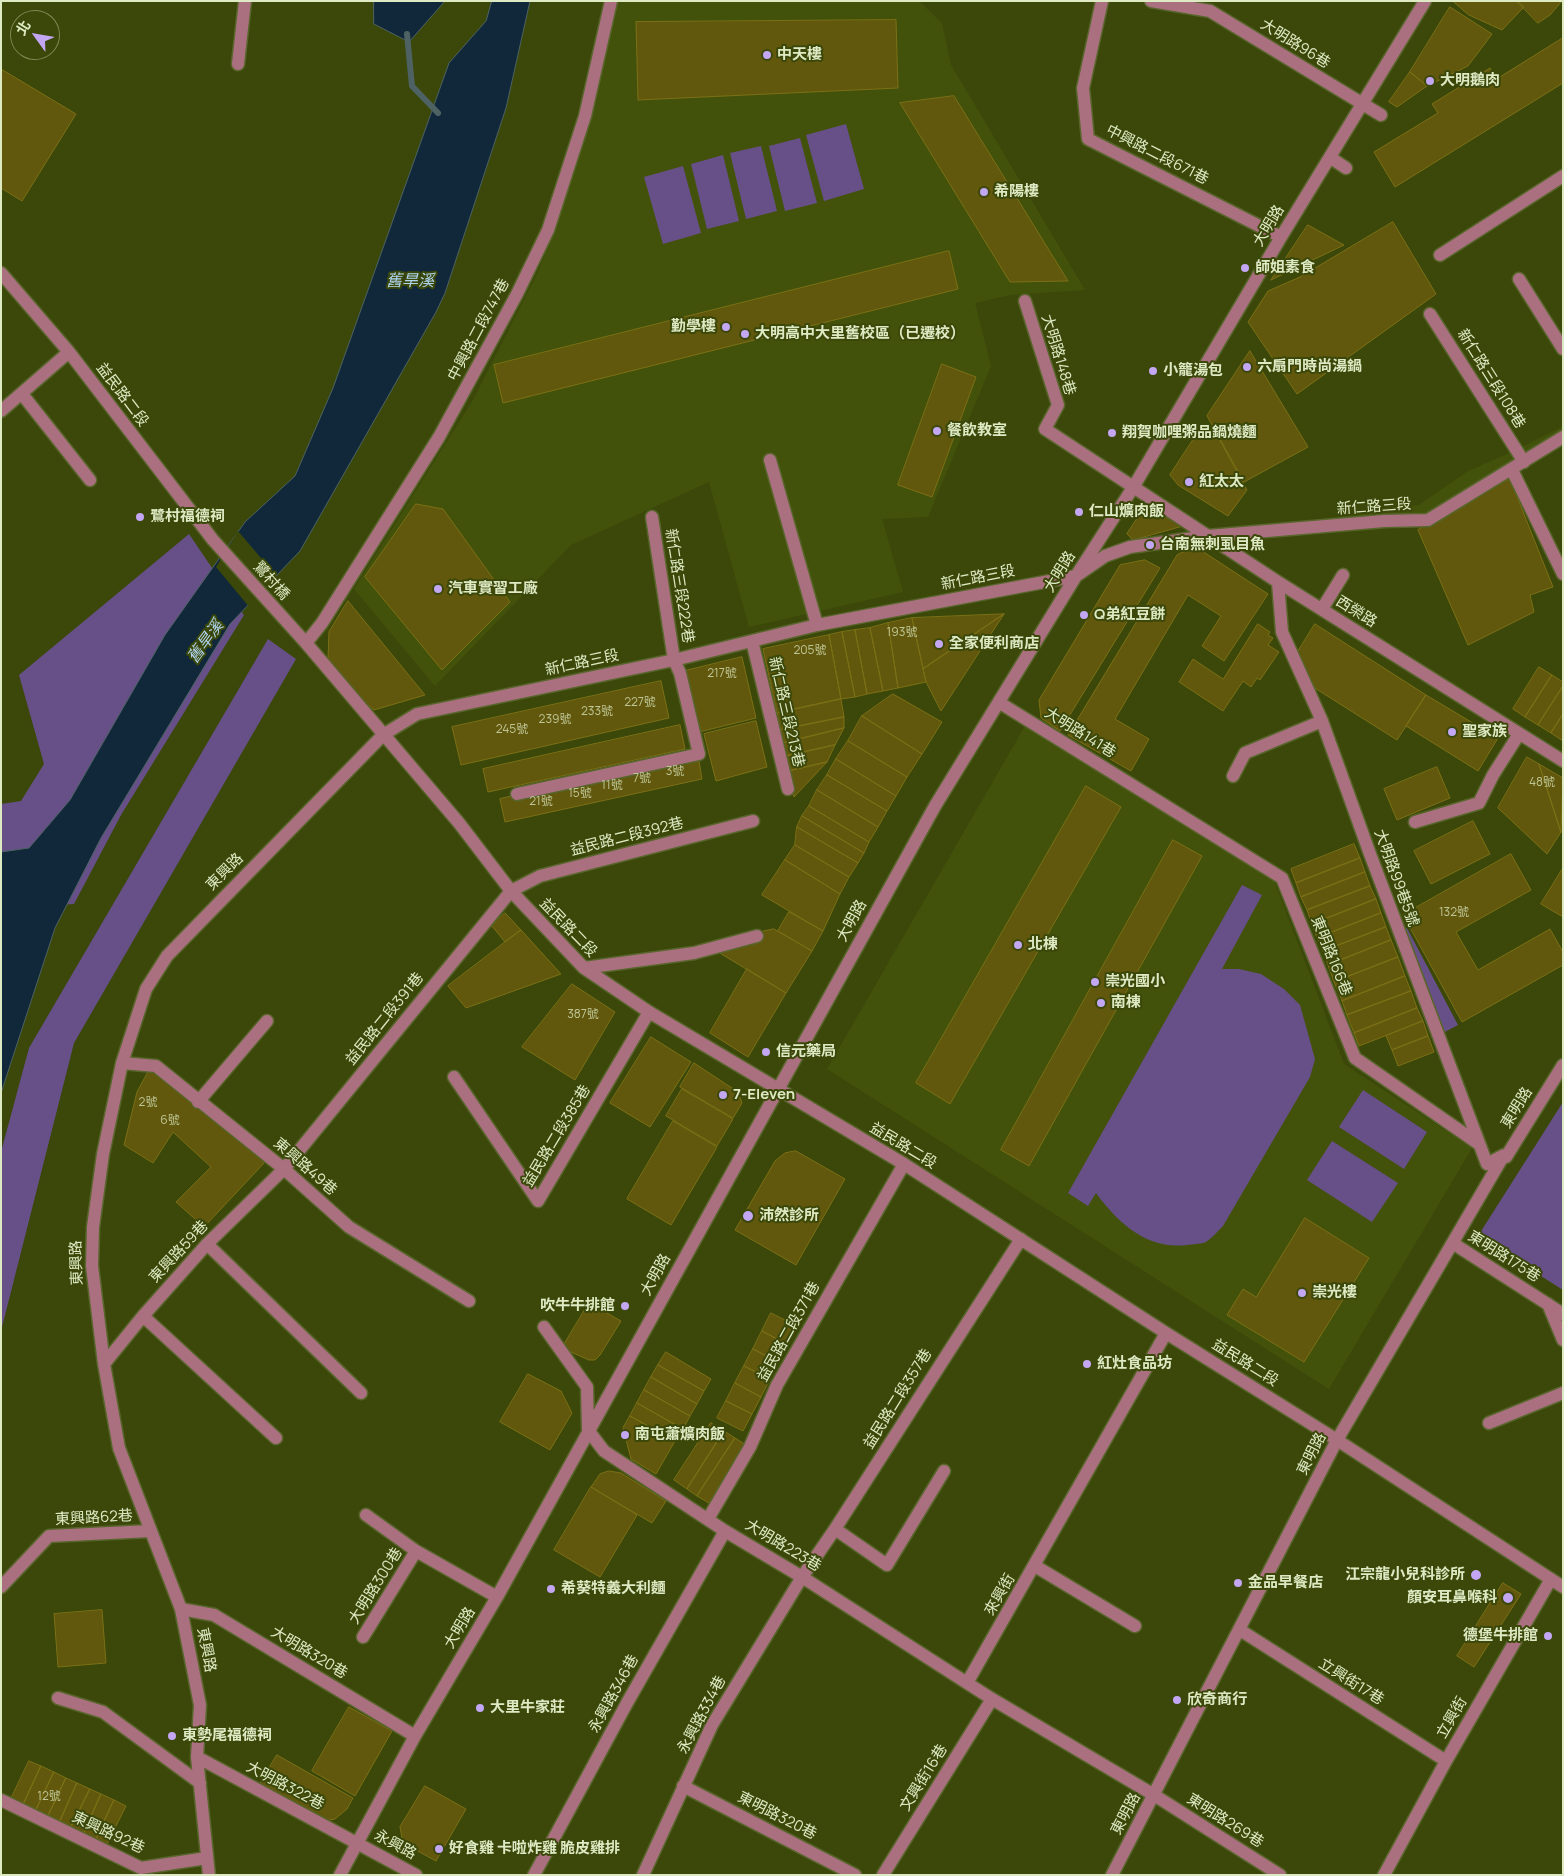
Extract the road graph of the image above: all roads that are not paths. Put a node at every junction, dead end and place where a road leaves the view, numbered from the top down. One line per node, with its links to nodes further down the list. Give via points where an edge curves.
1 (245, 1): 7 (street)
2 (611, 1): 39 (street, 中興路二段747巷, via 588,117 548,230 413,486 322,624)
3 (1102, 1): 13 (street, 中興路二段671巷, via 1083,88 1088,139)
4 (1151, 1): 6 (street, 大明路96巷)
5 (1426, 1): 8 (street, 大明路)
6 (1211, 6): 8 (street, 大明路96巷)
7 (238, 64)
8 (1363, 105): 9 (street, 大明路96巷); 10 (street, 大明路)
9 (1381, 115)
10 (1331, 158): 11 (street); 13 (street, 大明路)
11 (1346, 168)
12 (1563, 176): 14 (street)
13 (1281, 237): 28 (street, 大明路)
14 (1440, 255)
15 (1, 273): 20 (street, 益民路二段)
16 (1519, 279): 19 (street)
17 (1025, 301): 28 (street, 大明路148巷, via 1058,405 1045,429)
18 (1430, 314): 25 (street, 新仁路三段108巷)
19 (1563, 349)
20 (69, 352): 21 (street); 31 (street, 益民路二段)
21 (22, 394): 22 (street); 27 (street)
22 (1, 411)
23 (1563, 437): 25 (street, 新仁路三段)
24 (770, 460): 37 (street)
25 (1524, 462): 26 (street, 新仁路三段)
26 (1512, 470): 30 (street, 新仁路三段, via 1428,520); 32 (street)
27 (90, 480)
28 (1134, 486): 30 (street, 西榮路); 34 (street, 大明路)
29 (652, 517): 40 (street, 新仁路三段222巷)
30 (1208, 536): 34 (street, 新仁路三段, via 1130,547 1105,556); 35 (street, 西榮路)
31 (213, 540): 39 (street, 鷺村橋)
32 (1563, 574)
33 (1342, 575): 36 (street)
34 (1076, 576): 37 (street, 新仁路三段); 41 (street, 大明路)
35 (1278, 582): 36 (street, 西榮路); 42 (street, 大明路99巷5號, via 1282,632)
36 (1322, 609): 43 (street, 西榮路)
37 (817, 625): 38 (street, 新仁路三段)
38 (752, 641): 40 (street, 新仁路三段); 47 (street, 新仁路三段213巷)
39 (306, 643): 44 (street, 益民路二段)
40 (674, 660): 44 (street, 新仁路三段, via 418,714); 49 (street, 新仁路三段222巷, via 699,754)
41 (1000, 703): 48 (street, 大明路141巷); 60 (street, 大明路, via 930,814)
42 (1322, 721): 46 (street, via 1246,753); 62 (street, 大明路99巷5號)
43 (1519, 734): 45 (street, 西榮路); 51 (street, via 1479,803)
44 (383, 735): 52 (street, 益民路二段, via 459,823); 57 (street, 東興路, via 167,956 146,989)
45 (1563, 761)
46 (1233, 776)
47 (788, 790)
48 (1143, 791): 62 (street, 東明路166巷, via 1282,878 1355,1058)
49 (518, 794)
50 (753, 821): 52 (street, 益民路二段392巷, via 540,876)
51 (1415, 822)
52 (511, 891): 54 (street, 益民路二段); 65 (street, 益民路二段391巷)
53 (757, 936): 54 (street, via 694,953)
54 (584, 968): 55 (street, 益民路二段)
55 (649, 1012): 59 (street, 益民路二段385巷, via 538,1201); 60 (street, 益民路二段)
56 (267, 1021): 61 (street)
57 (122, 1063): 61 (street, 東興路49巷, via 156,1066); 76 (street, 東興路, via 93,1227 92,1266)
58 (1563, 1065): 63 (street, 東明路, via 1506,1157)
59 (454, 1077)
60 (779, 1089): 64 (street, 益民路二段); 80 (street, 大明路)
61 (198, 1102): 65 (street, 東興路49巷)
62 (1479, 1144): 63 (street, 大明路99巷5號, via 1487,1164)
63 (1504, 1155): 68 (street, 東明路)
64 (904, 1164): 66 (street, 益民路二段); 85 (street, 益民路二段371巷, via 777,1386 750,1447)
65 (284, 1169): 67 (street, 東興路59巷); 69 (street, 東興路49巷, via 349,1227)
66 (1021, 1238): 74 (street, 益民路二段); 86 (street, 益民路二段357巷)
67 (207, 1244): 72 (street, 東興路59巷); 78 (street)
68 (1454, 1244): 70 (street, 東明路175巷); 82 (street, 東明路)
69 (469, 1301)
70 (1548, 1304): 71 (street, 東明路175巷); 75 (street)
71 (1563, 1314)
72 (143, 1316): 76 (street, 東興路59巷); 81 (street)
73 (544, 1327): 80 (street, via 587,1387)
74 (1166, 1333): 82 (street, 益民路二段); 90 (street, 來興街)
75 (1563, 1340)
76 (104, 1364): 87 (street, 東興路, via 119,1448)
77 (1563, 1393): 79 (street)
78 (361, 1394)
79 (1489, 1423)
80 (588, 1430): 85 (street, 大明路223巷, via 604,1451); 95 (street, 大明路)
81 (276, 1438)
82 (1337, 1440): 92 (street, 益民路二段); 98 (street, 東明路)
83 (944, 1471): 86 (street, via 887,1564)
84 (366, 1515): 89 (street, 大明路300巷)
85 (708, 1519): 88 (street, 大明路223巷)
86 (835, 1529): 91 (street, 益民路二段357巷)
87 (150, 1531): 93 (street, 東興路62巷, via 49,1536); 96 (street, 東興路)
88 (725, 1531): 91 (street, 大明路223巷); 115 (street, 永興路346巷)
89 (416, 1551): 95 (street, 大明路300巷); 99 (street, 大明路300巷)
90 (1035, 1566): 97 (street); 100 (street, 來興街)
91 (802, 1577): 100 (street, 大明路223巷); 107 (street, 永興路334巷, via 712,1725)
92 (1551, 1579): 94 (street, 益民路二段); 105 (street, 立興街)
93 (1, 1587)
94 (1563, 1587)
95 (497, 1597): 103 (street, 大明路)
96 (181, 1609): 103 (street, 大明路320巷, via 214,1615); 104 (street, 東興路, via 200,1705)
97 (1135, 1626)
98 (1240, 1630): 105 (street, 立興街17巷); 108 (street, 東明路)
99 (362, 1637)
100 (967, 1683): 102 (street)
101 (58, 1698): 106 (street, via 103,1712)
102 (992, 1699): 108 (street); 118 (street, 文興街16巷)
103 (415, 1736): 110 (street, 大明路)
104 (197, 1757): 106 (street, 東興路); 110 (street, 大明路322巷)
105 (1446, 1761): 121 (street, 立興街)
106 (200, 1783): 111 (street, 東興路)
107 (683, 1786): 116 (street, 永興路334巷); 117 (street, 東明路320巷)
108 (1154, 1795): 119 (street, 東明路); 120 (street, 東明路269巷)
109 (1, 1800): 111 (street, 東興路92巷, via 142,1868)
110 (358, 1844): 113 (street, 大明路); 114 (street, 永興路)
111 (207, 1858): 112 (street, 東興路)
112 (209, 1875)
113 (340, 1875)
114 (416, 1875)
115 (534, 1875)
116 (643, 1875)
117 (856, 1875)
118 (883, 1875)
119 (1112, 1875)
120 (1280, 1875)
121 (1384, 1875)

